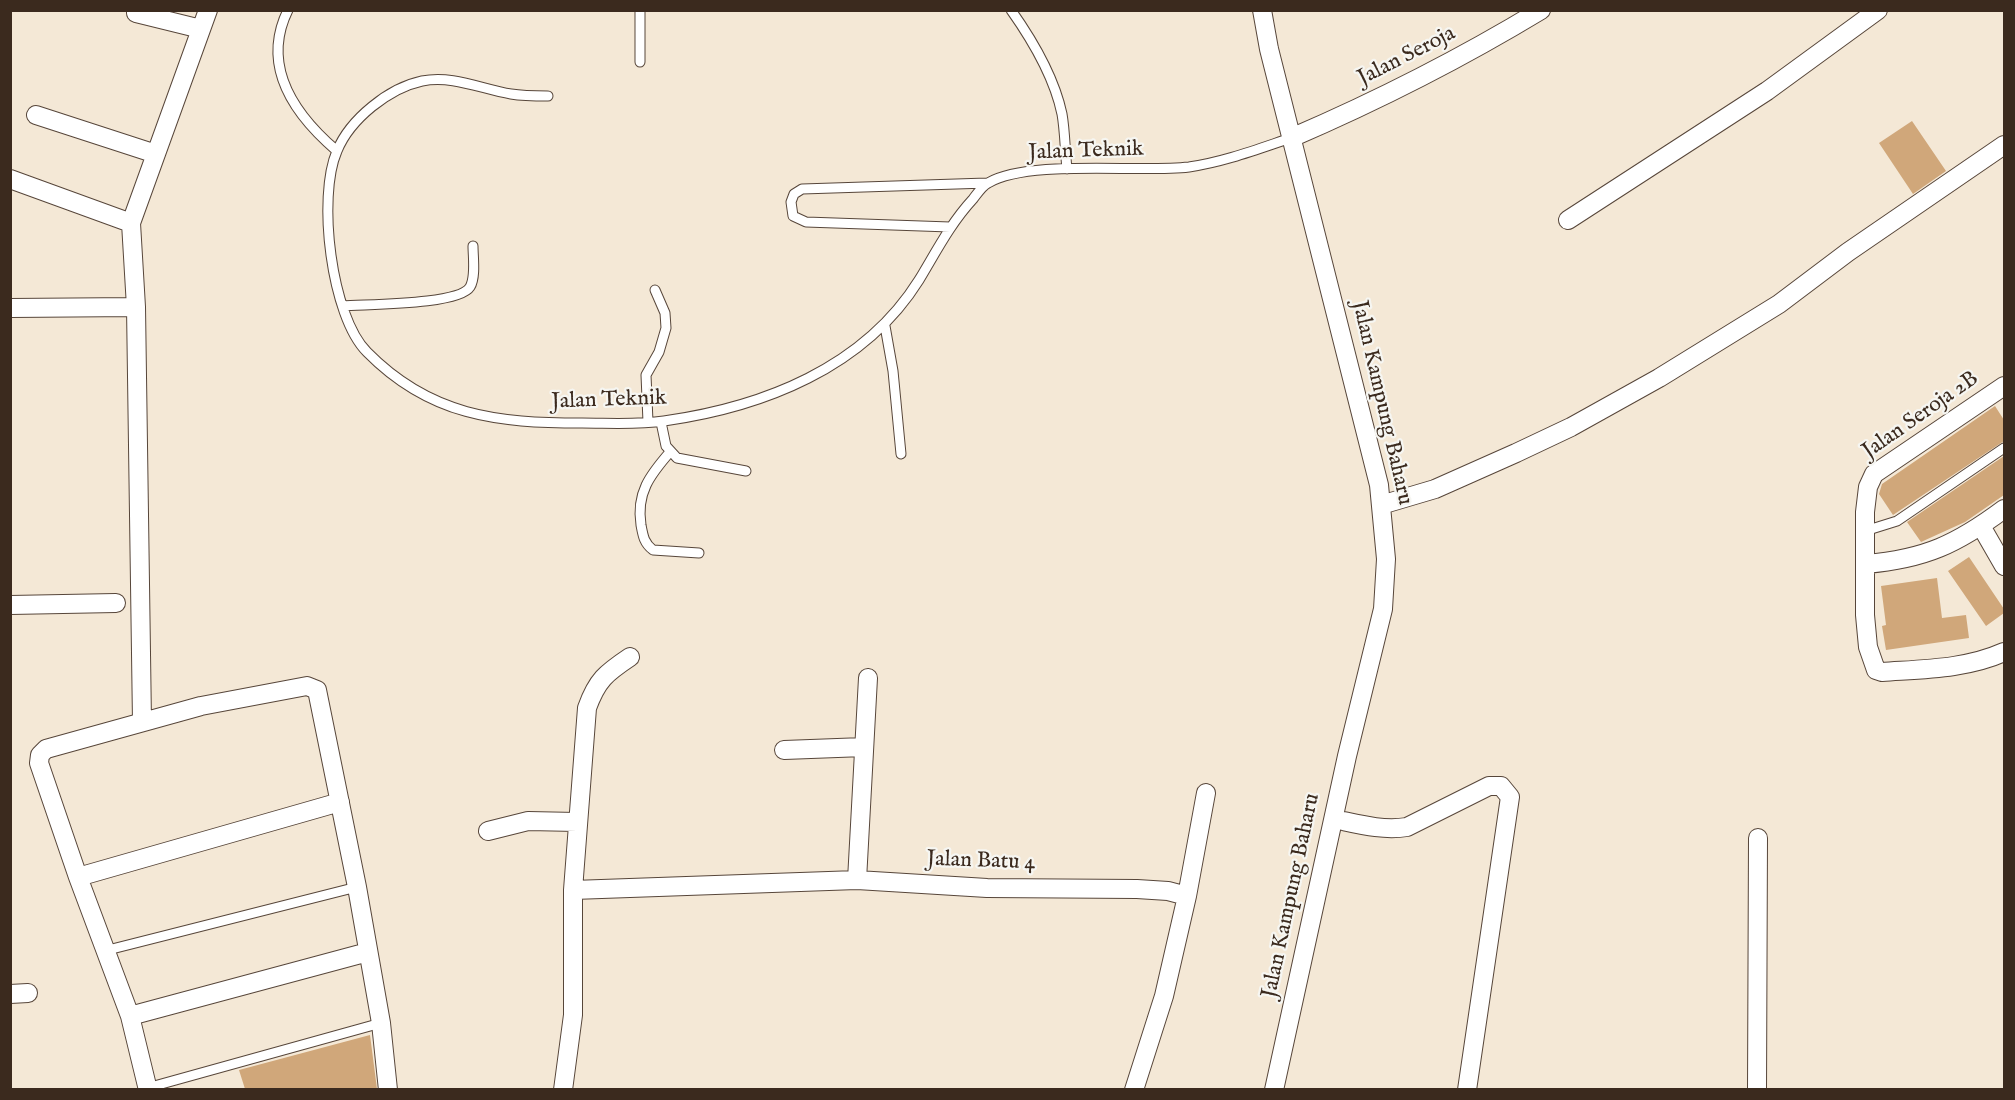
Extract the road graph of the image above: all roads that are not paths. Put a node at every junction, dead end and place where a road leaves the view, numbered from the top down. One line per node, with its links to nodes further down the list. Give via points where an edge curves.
1 (208, 10): 9 (street)
2 (288, 10): 15 (lane, via 279,38 282,75 289,95 310,128)
3 (640, 10): 10 (lane)
4 (1011, 10): 17 (lane, via 1040,53 1054,88 1062,114)
5 (1262, 10): 13 (street, Jalan Kampung Baharu)
6 (1541, 10): 13 (street, Jalan Seroja, via 1400,88)
7 (1878, 10): 20 (street, via 1767,90)
8 (136, 13): 9 (street)
9 (201, 29): 16 (street)
10 (640, 62)
11 (548, 96): 15 (lane, Jalan Teknik, via 510,94 465,81 422,81 374,106 348,132)
12 (36, 115): 16 (street)
13 (1291, 138): 17 (lane, Jalan Teknik, via 1192,166); 36 (street, Jalan Kampung Baharu, via 1363,417)
14 (2004, 144): 36 (street, via 1779,304 1659,378 1516,453 1435,489)
15 (337, 151): 25 (lane, Jalan Teknik, via 329,194 328,229)
16 (156, 154): 21 (street)
17 (1067, 169): 19 (lane, Jalan Teknik, via 1023,172)
18 (10, 179): 21 (street)
19 (987, 183): 22 (lane, Jalan Teknik); 22 (lane, via 802,189 794,194 792,202 793,216 806,222)
20 (1568, 220)
21 (131, 223): 26 (street)
22 (950, 227): 28 (lane, Jalan Teknik, via 919,280)
23 (473, 246): 25 (lane, via 472,281 465,292 447,298)
24 (656, 290): 30 (lane, via 666,328 646,375)
25 (343, 306): 30 (lane, Jalan Teknik, via 364,350 424,395 456,410 498,420 538,423)
26 (136, 307): 27 (street); 48 (street)
27 (10, 308)
28 (885, 326): 31 (lane, Jalan Teknik, via 841,362 819,374 765,396); 34 (lane)
29 (2004, 386): 39 (street, Jalan Seroja 2B, via 1874,474 1868,487)
30 (648, 422): 31 (lane, Jalan Teknik)
31 (662, 422): 33 (lane)
32 (2004, 448): 39 (lane, via 1897,521)
33 (670, 452): 35 (lane, via 677,458); 40 (lane, via 641,491 639,514 644,540 653,550)
34 (902, 454)
35 (747, 471)
36 (1381, 506): 53 (street, Jalan Kampung Baharu, via 1386,559 1383,609)
37 (2004, 509): 38 (street)
38 (1981, 526): 41 (street, via 1924,555); 42 (street)
39 (1865, 531): 41 (street)
40 (699, 553)
41 (1866, 564): 45 (street, via 1866,633 1879,672 1962,664)
42 (2004, 566)
43 (116, 603): 44 (street)
44 (10, 605)
45 (2004, 652)
46 (630, 657): 54 (street, via 604,674 587,708)
47 (868, 678): 49 (street)
48 (142, 722): 52 (street, via 201,706 311,686 319,692); 57 (street, via 46,749 40,755 39,763)
49 (864, 747): 50 (street); 58 (street)
50 (784, 750)
51 (1206, 792): 61 (street)
52 (340, 802): 57 (street); 59 (street)
53 (1334, 819): 70 (street, Jalan Kampung Baharu); 71 (street, via 1407,827 1490,786 1502,786 1509,797)
54 (578, 822): 55 (street, via 528,821); 60 (street)
55 (488, 831)
56 (1758, 838): 72 (street)
57 (78, 877): 62 (street)
58 (857, 880): 60 (street, Jalan Batu 4); 61 (street, Jalan Batu 4, via 987,888 1137,889)
59 (357, 887): 62 (lane); 63 (street)
60 (573, 890): 68 (street, via 573,1014)
61 (1187, 896): 69 (street, via 1164,996)
62 (104, 951): 64 (street)
63 (368, 952): 64 (street); 65 (street)
64 (130, 1016): 66 (street)
65 (381, 1023): 66 (lane); 67 (street)
66 (147, 1089)
67 (388, 1089)
68 (563, 1089)
69 (1134, 1089)
70 (1275, 1089)
71 (1467, 1089)
72 (1757, 1089)

